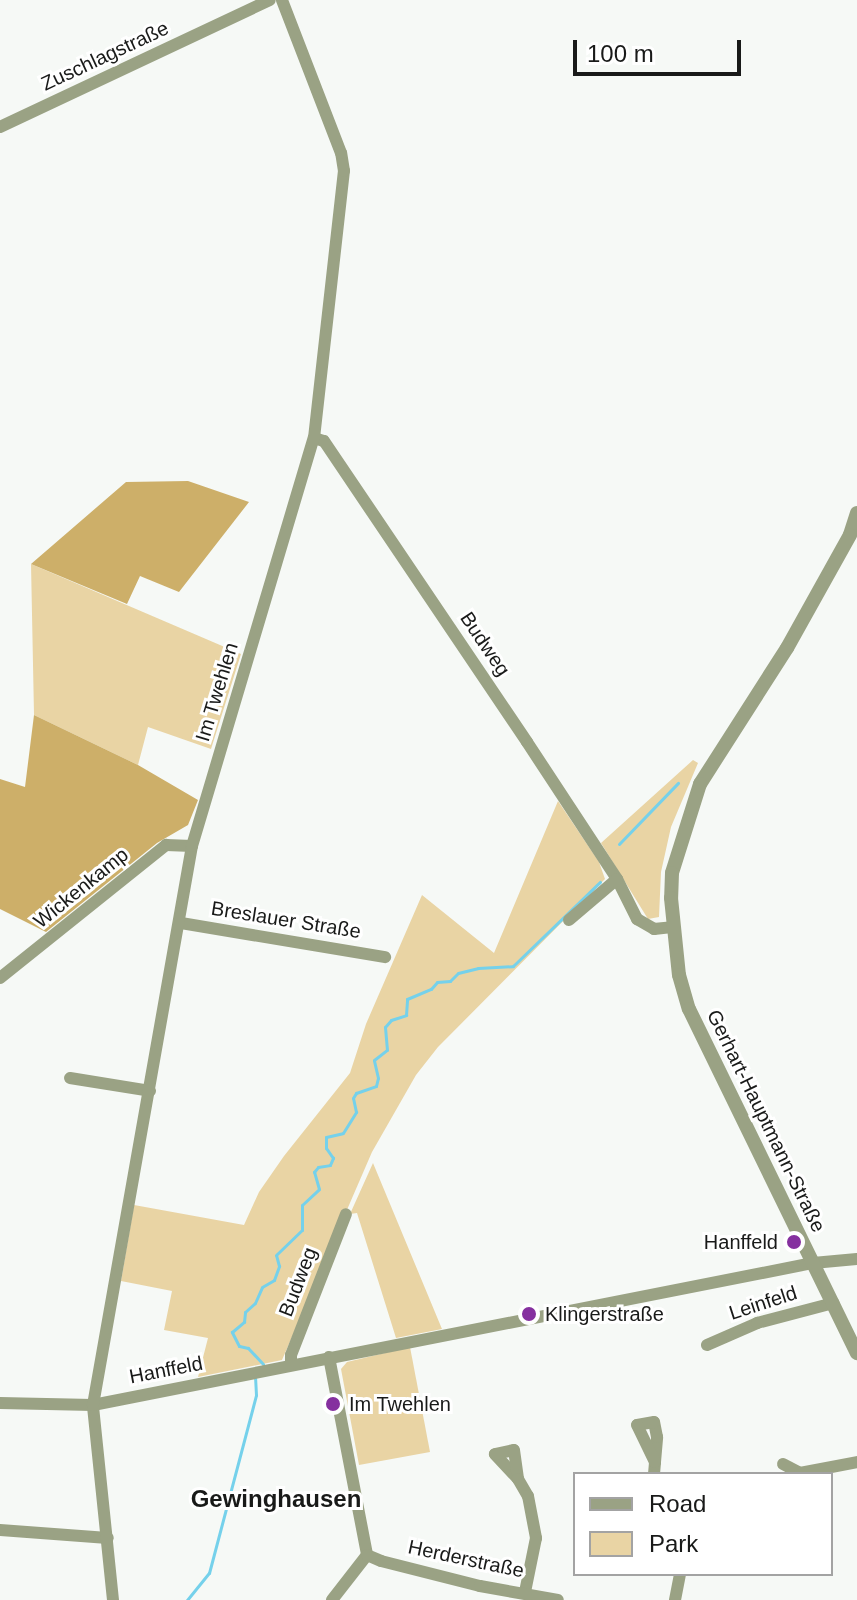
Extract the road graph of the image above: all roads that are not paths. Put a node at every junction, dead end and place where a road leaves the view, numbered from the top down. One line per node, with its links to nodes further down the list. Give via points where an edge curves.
1 (270, 0): 3 (street, Zuschlagstraße)
2 (282, 0): 4 (street, Im Twehlen, via 344,171)
3 (0, 127)
4 (314, 438): 6 (street, Im Twehlen); 7 (street, Budweg, via 324,441)
5 (857, 513): 10 (street, Gerhart-Hauptmann-Straße, via 787,648 700,784 672,873)
6 (192, 846): 9 (street, Im Twehlen); 12 (street, Wickenkamp, via 166,845)
7 (617, 879): 8 (street); 10 (street, Budweg, via 637,919 654,929)
8 (569, 920)
9 (181, 923): 11 (street, Breslauer Straße); 14 (street, Im Twehlen)
10 (672, 927): 17 (street, Gerhart-Hauptmann-Straße, via 689,1009)
11 (385, 957)
12 (0, 978)
13 (70, 1078): 14 (street)
14 (150, 1091): 24 (street, Im Twehlen)
15 (346, 1214): 22 (street, Budweg)
16 (857, 1259): 17 (street, Hanffeld)
17 (813, 1263): 18 (street, Gerhart-Hauptmann-Straße); 21 (street, Hanffeld)
18 (833, 1303): 19 (street, Leinfeld, via 757,1323); 20 (street, Gerhart-Hauptmann-Straße)
19 (707, 1345)
20 (857, 1353)
21 (329, 1357): 22 (street, Hanffeld); 32 (street)
22 (291, 1365): 24 (street, Hanffeld)
23 (0, 1403): 24 (street, Hanffeld)
24 (93, 1405): 31 (street, Im Twehlen)
25 (857, 1462): 28 (street)
26 (783, 1464): 27 (street)
27 (798, 1472)
28 (805, 1472)
29 (518, 1479): 34 (street, via 528,1496 536,1538)
30 (0, 1530): 31 (street)
31 (108, 1538): 35 (street, Im Twehlen)
32 (367, 1555): 34 (street, Herderstraße, via 480,1586); 36 (street)
33 (680, 1576): 38 (street)
34 (525, 1592): 37 (street, Herderstraße)
35 (113, 1600)
36 (332, 1600)
37 (558, 1600)
38 (675, 1600)

